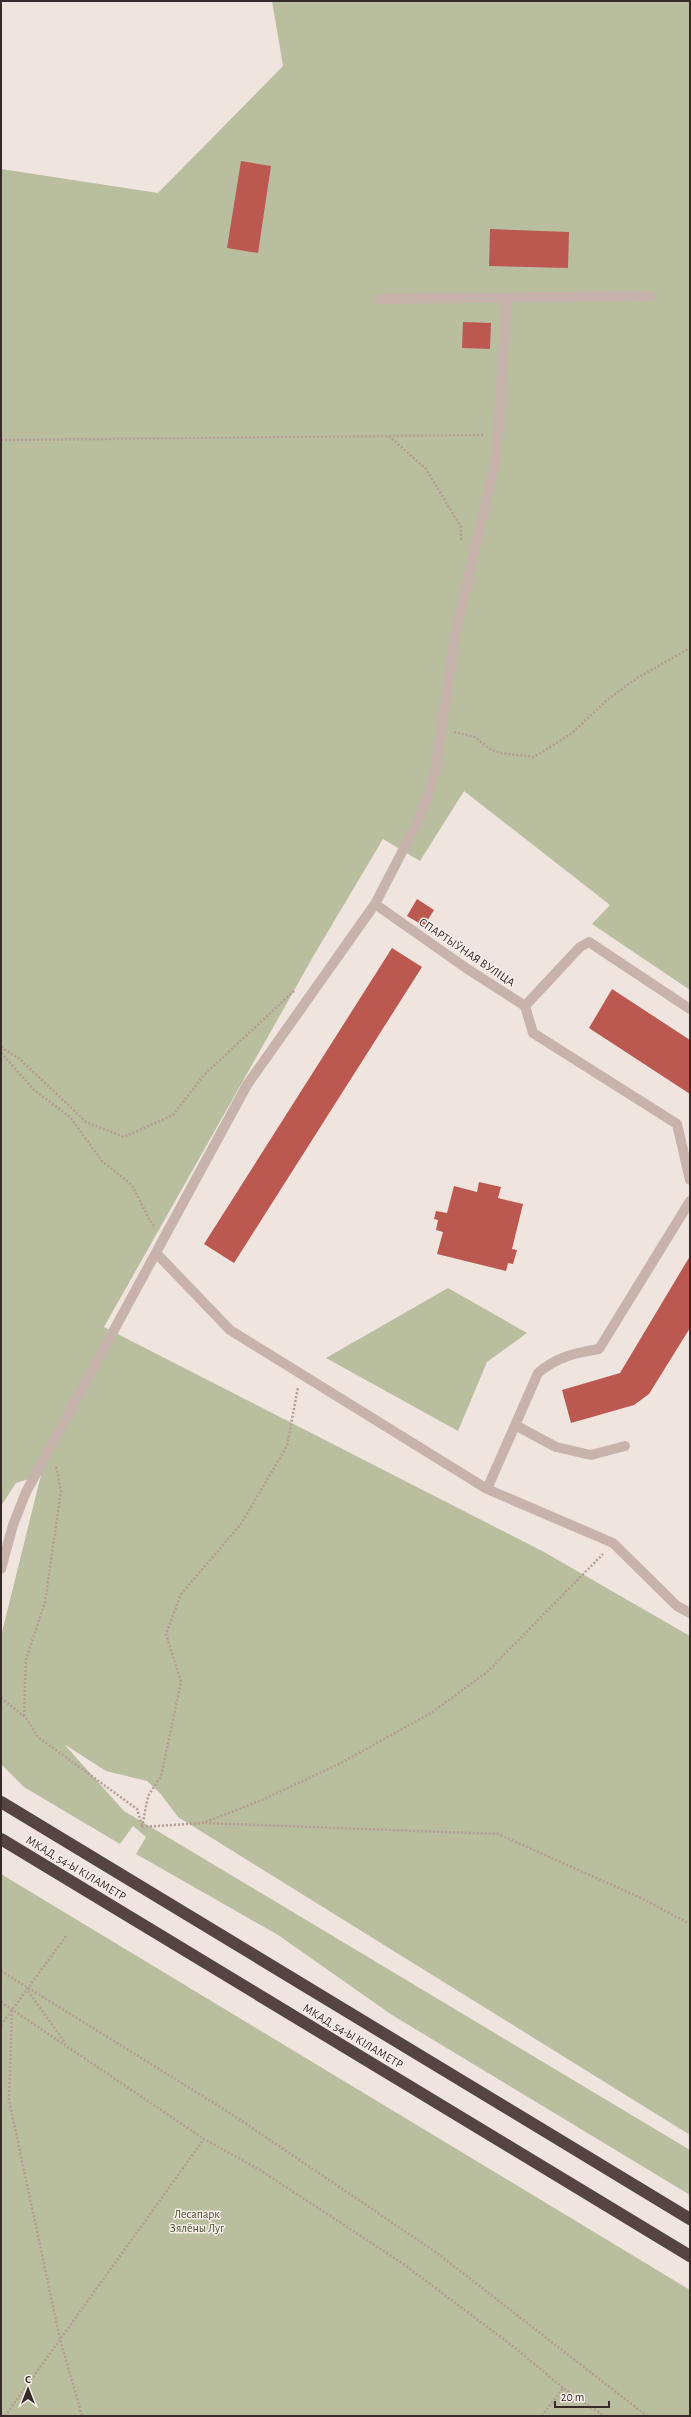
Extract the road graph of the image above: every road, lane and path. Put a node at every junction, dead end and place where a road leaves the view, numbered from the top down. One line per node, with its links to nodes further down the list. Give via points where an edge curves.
1 (650, 296): 2 (street)
2 (507, 298): 3 (street); 4 (street)
3 (379, 299)
4 (499, 435): 5 (path); 9 (street, via 496,458 455,635)
5 (388, 436): 6 (path); 7 (path, via 426,469 461,527)
6 (1, 440)
7 (461, 543)
8 (690, 648): 9 (path, via 637,678 607,700 571,734 534,757 500,753 488,748 475,737)
9 (442, 728): 10 (street, via 427,800)
10 (375, 904): 12 (street, СПАРТЫЎНАЯ ВУЛІЦА); 18 (street, via 247,1084)
11 (298, 988): 14 (path, via 204,1075 174,1115 124,1137 86,1122 21,1060)
12 (525, 1006): 13 (street, via 580,947 589,942); 16 (street, via 533,1033 677,1124)
13 (690, 1009)
14 (1, 1047)
15 (1, 1053): 18 (path, via 34,1090 70,1117 102,1161 132,1185 150,1221)
16 (690, 1180)
17 (690, 1202): 21 (street, via 599,1349 568,1354 538,1373)
18 (164, 1238): 19 (street)
19 (156, 1254): 20 (street, via 230,1330); 22 (street)
20 (300, 1375): 24 (street); 34 (path, via 288,1446 241,1524 181,1594 166,1634 181,1682 161,1776 148,1796)
21 (515, 1425): 23 (street, via 556,1447 591,1455); 24 (street)
22 (53, 1443): 26 (street, via 26,1492 13,1525); 29 (path, via 61,1491 45,1602 26,1659)
23 (625, 1446)
24 (487, 1489): 25 (street)
25 (613, 1543): 27 (street, via 677,1606); 33 (path, via 487,1672 431,1714 341,1763 262,1800)
26 (1, 1569)
27 (690, 1613)
28 (1, 1698): 29 (path)
29 (24, 1716): 34 (path, via 38,1737 137,1809)
30 (1, 1792): 32 (highway)
31 (1, 1802): 32 (highway, МКАД, 54-Ы КІЛАМЕТР)
32 (17, 1812): 45 (highway, МКАД, 54-Ы КІЛАМЕТР)
33 (203, 1823): 34 (path); 36 (path, via 498,1834 641,1898)
34 (142, 1827)
35 (1, 1839): 46 (highway, МКАД, 54-Ы КІЛАМЕТР)
36 (690, 1924)
37 (66, 1936): 39 (path)
38 (1, 1971): 39 (path)
39 (27, 1989): 41 (path); 43 (path); 53 (path, via 233,2115 437,2254)
40 (1, 2002): 41 (path)
41 (12, 2009): 42 (path); 43 (path); 47 (path, via 9,2100)
42 (1, 2025)
43 (67, 2046): 44 (path)
44 (204, 2139): 47 (path); 48 (path, via 260,2170 402,2263 514,2347)
45 (690, 2219)
46 (690, 2256)
47 (60, 2340): 49 (path); 50 (path)
48 (563, 2388): 51 (path); 52 (path)
49 (5, 2416)
50 (82, 2416)
51 (542, 2416)
52 (604, 2416)
53 (647, 2416)

